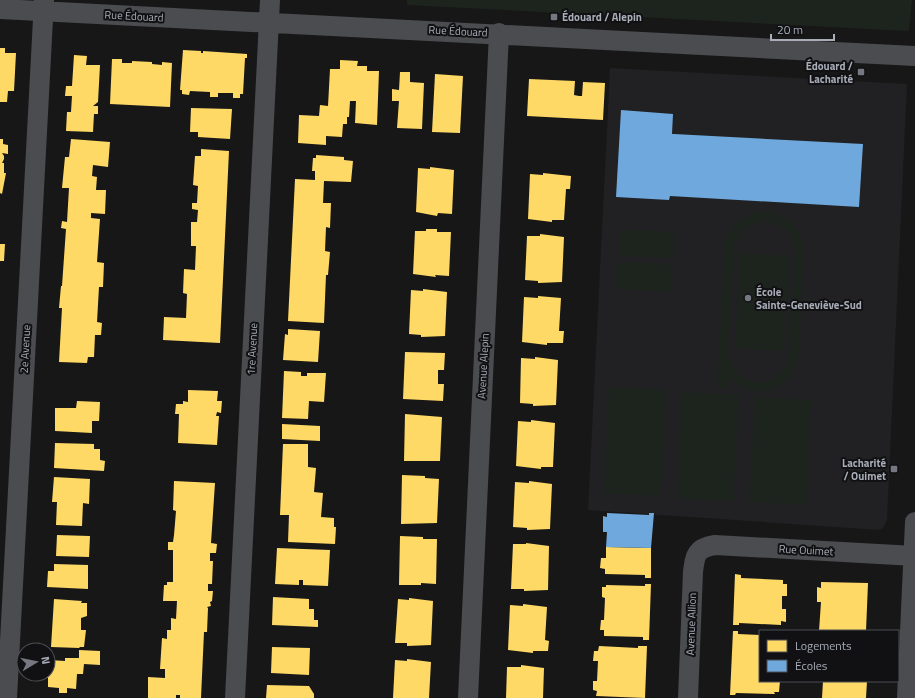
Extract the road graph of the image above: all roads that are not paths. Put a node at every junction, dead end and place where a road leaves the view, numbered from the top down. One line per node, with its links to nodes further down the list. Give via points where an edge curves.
1 (270, 0): 4 (street, 1re Avenue)
2 (44, 6): 3 (street, Rue Édouard); 4 (street, Rue Édouard); 10 (street, 2e Avenue)
3 (0, 10)
4 (269, 22): 5 (street, Rue Édouard); 11 (street, 1re Avenue)
5 (498, 33): 6 (street, Rue Édouard); 12 (street, Avenue Alepin)
6 (915, 56)
7 (915, 522): 9 (street)
8 (698, 551): 9 (street, Rue Ouimet, via 715,545); 13 (street, Avenue Allion, via 693,572)
9 (914, 556): 14 (street)
10 (7, 698)
11 (235, 698)
12 (468, 698)
13 (688, 698)
14 (907, 698)

